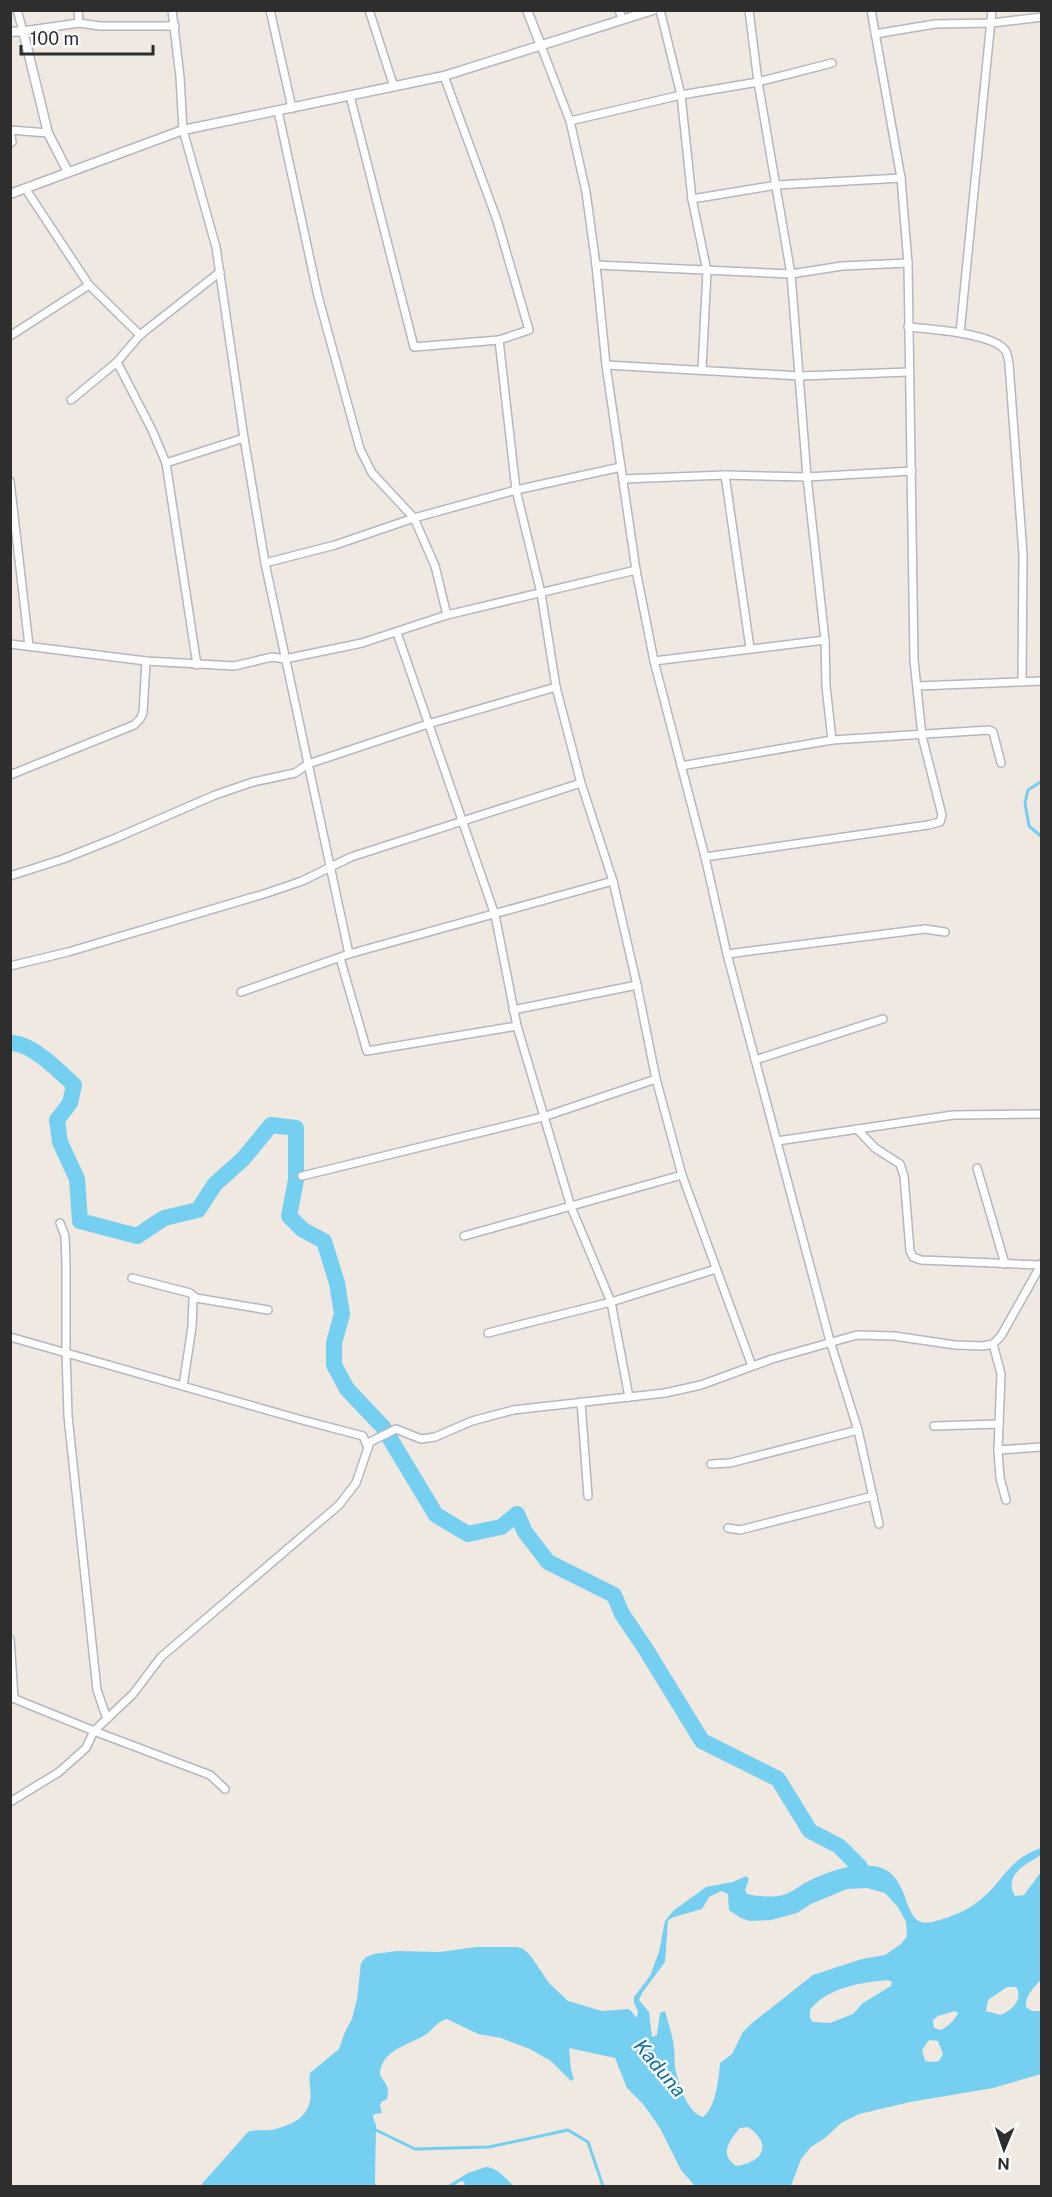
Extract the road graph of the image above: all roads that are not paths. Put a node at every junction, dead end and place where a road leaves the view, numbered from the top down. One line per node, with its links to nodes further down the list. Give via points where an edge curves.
1 (17, 10): 18 (street)
2 (78, 10): 16 (street)
3 (172, 10): 17 (street)
4 (270, 10): 28 (street)
5 (369, 10): 25 (street)
6 (527, 10): 21 (street)
7 (619, 10): 14 (street)
8 (653, 10): 14 (street)
9 (660, 10): 26 (street)
10 (749, 10): 24 (street)
11 (871, 10): 20 (street)
12 (992, 10): 15 (street)
13 (1041, 17): 15 (street)
14 (622, 20): 21 (street)
15 (992, 22): 20 (street, via 935,24); 48 (street)
16 (79, 23): 17 (street); 18 (street)
17 (175, 26): 32 (street)
18 (23, 31): 19 (street); 33 (street)
19 (10, 32)
20 (875, 34): 36 (street)
21 (541, 46): 23 (street); 30 (street)
22 (832, 63): 24 (street)
23 (444, 76): 25 (street); 51 (street, via 497,220 529,330)
24 (758, 82): 26 (street); 37 (street)
25 (394, 87): 27 (street)
26 (681, 95): 30 (street); 40 (street)
27 (350, 96): 28 (street); 51 (street, via 414,346)
28 (292, 108): 29 (street)
29 (278, 111): 32 (street); 67 (street, via 318,296 360,449 372,473)
30 (570, 121): 42 (street, via 586,192)
31 (10, 130): 33 (street); 34 (street)
32 (183, 130): 35 (street); 44 (street)
33 (48, 133): 35 (street)
34 (12, 142)
35 (68, 171): 38 (street)
36 (902, 178): 37 (street); 41 (street)
37 (777, 185): 40 (street); 45 (street)
38 (25, 188): 39 (street); 46 (street)
39 (10, 194)
40 (692, 199): 43 (street)
41 (908, 263): 45 (street); 47 (street)
42 (596, 265): 43 (street); 53 (street)
43 (707, 271): 45 (street); 54 (street)
44 (220, 272): 49 (street); 58 (street)
45 (791, 273): 56 (street)
46 (89, 285): 49 (street); 50 (street)
47 (908, 327): 48 (street); 55 (street)
48 (960, 333): 82 (street, via 995,342 1006,351 1010,364 1023,554)
49 (140, 335): 52 (street)
50 (10, 336)
51 (499, 340): 66 (street)
52 (117, 362): 57 (street); 59 (street)
53 (606, 365): 54 (street); 60 (street)
54 (702, 369): 56 (street)
55 (909, 372): 56 (street); 61 (street)
56 (800, 375): 63 (street)
57 (71, 400)
58 (244, 438): 59 (street); 68 (street)
59 (166, 463): 80 (street)
60 (621, 467): 64 (street); 66 (street)
61 (912, 471): 63 (street); 84 (street, via 914,660)
62 (725, 475): 63 (street); 64 (street); 76 (street)
63 (807, 477): 73 (street)
64 (623, 479): 69 (street)
65 (10, 481): 75 (street)
66 (516, 490): 67 (street); 70 (street)
67 (414, 519): 68 (street); 71 (street, via 435,566)
68 (265, 564): 77 (street)
69 (636, 570): 70 (street); 79 (street)
70 (541, 593): 71 (street); 83 (street)
71 (447, 615): 72 (street)
72 (397, 633): 77 (street); 85 (street)
73 (825, 640): 76 (street); 87 (street)
74 (10, 644): 75 (street)
75 (29, 646): 78 (street)
76 (750, 648): 79 (street)
77 (285, 659): 80 (street, via 272,657 234,666); 89 (street)
78 (146, 661): 80 (street); 91 (street, via 143,713 134,725)
79 (654, 661): 90 (street)
80 (196, 665)
81 (1038, 681): 82 (street)
82 (1022, 682): 84 (street)
83 (556, 687): 85 (street); 92 (street)
84 (918, 687): 86 (street)
85 (428, 724): 89 (street); 93 (street)
86 (922, 736): 87 (street); 88 (street, via 989,730 997,740); 94 (street, via 940,807 940,822)
87 (832, 740): 90 (street)
88 (1001, 763)
89 (308, 764): 95 (street); 96 (street, via 295,773 214,795 105,842)
90 (681, 766): 94 (street)
91 (10, 775)
92 (581, 783): 93 (street); 97 (street)
93 (462, 821): 95 (street, via 351,857); 98 (street)
94 (705, 857): 101 (street)
95 (332, 867): 100 (street); 103 (street, via 267,893)
96 (10, 876)
97 (613, 880): 98 (street); 104 (street)
98 (495, 915): 100 (street); 106 (street)
99 (945, 932): 101 (street, via 925,929)
100 (350, 954): 102 (street)
101 (726, 954): 109 (street)
102 (340, 958): 105 (street); 108 (street, via 367,1051)
103 (10, 966)
104 (637, 985): 106 (street); 110 (street)
105 (241, 993)
106 (513, 1010): 108 (street)
107 (883, 1019): 109 (street)
108 (517, 1026): 112 (street)
109 (755, 1060): 114 (street)
110 (656, 1079): 112 (street); 116 (street)
111 (1041, 1114): 113 (street, via 953,1115)
112 (543, 1117): 117 (street); 118 (street)
113 (857, 1129): 114 (street); 121 (street, via 875,1148 900,1164 913,1257)
114 (777, 1141): 130 (street)
115 (977, 1168): 121 (street)
116 (682, 1175): 118 (street); 123 (street)
117 (302, 1176)
118 (570, 1207): 120 (street); 126 (street)
119 (60, 1223): 132 (street, via 65,1236)
120 (464, 1236)
121 (1005, 1263): 122 (street)
122 (1041, 1264): 131 (street)
123 (716, 1269): 126 (street); 133 (street)
124 (132, 1278): 125 (street)
125 (196, 1298): 127 (street); 134 (street)
126 (611, 1302): 128 (street); 135 (street)
127 (268, 1310)
128 (488, 1333)
129 (10, 1337): 132 (street)
130 (830, 1341): 131 (street, via 866,1335 955,1345); 133 (street); 139 (street)
131 (993, 1344): 137 (street, via 1001,1374)
132 (66, 1352): 134 (street); 152 (street, via 68,1416 96,1678)
133 (752, 1366): 135 (street, via 686,1389)
134 (183, 1386): 140 (street, via 363,1436)
135 (629, 1396): 136 (street)
136 (581, 1402): 140 (street, via 513,1410 472,1421 435,1437 421,1439 396,1429); 144 (street)
137 (999, 1424): 138 (street); 142 (street)
138 (934, 1426)
139 (858, 1430): 143 (street, via 730,1463); 145 (street)
140 (369, 1445): 152 (street, via 356,1483 339,1505 161,1657 133,1694)
141 (1041, 1447): 142 (street)
142 (998, 1450): 146 (street)
143 (711, 1464)
144 (588, 1496)
145 (873, 1496): 147 (street); 148 (street, via 740,1530)
146 (1006, 1500)
147 (879, 1524)
148 (728, 1528)
149 (10, 1639): 150 (street)
150 (12, 1676): 151 (street)
151 (12, 1697): 153 (street)
152 (107, 1719): 153 (street)
153 (94, 1731): 154 (street, via 210,1775); 155 (street, via 86,1748 68,1764)
154 (225, 1789)
155 (10, 1802)

